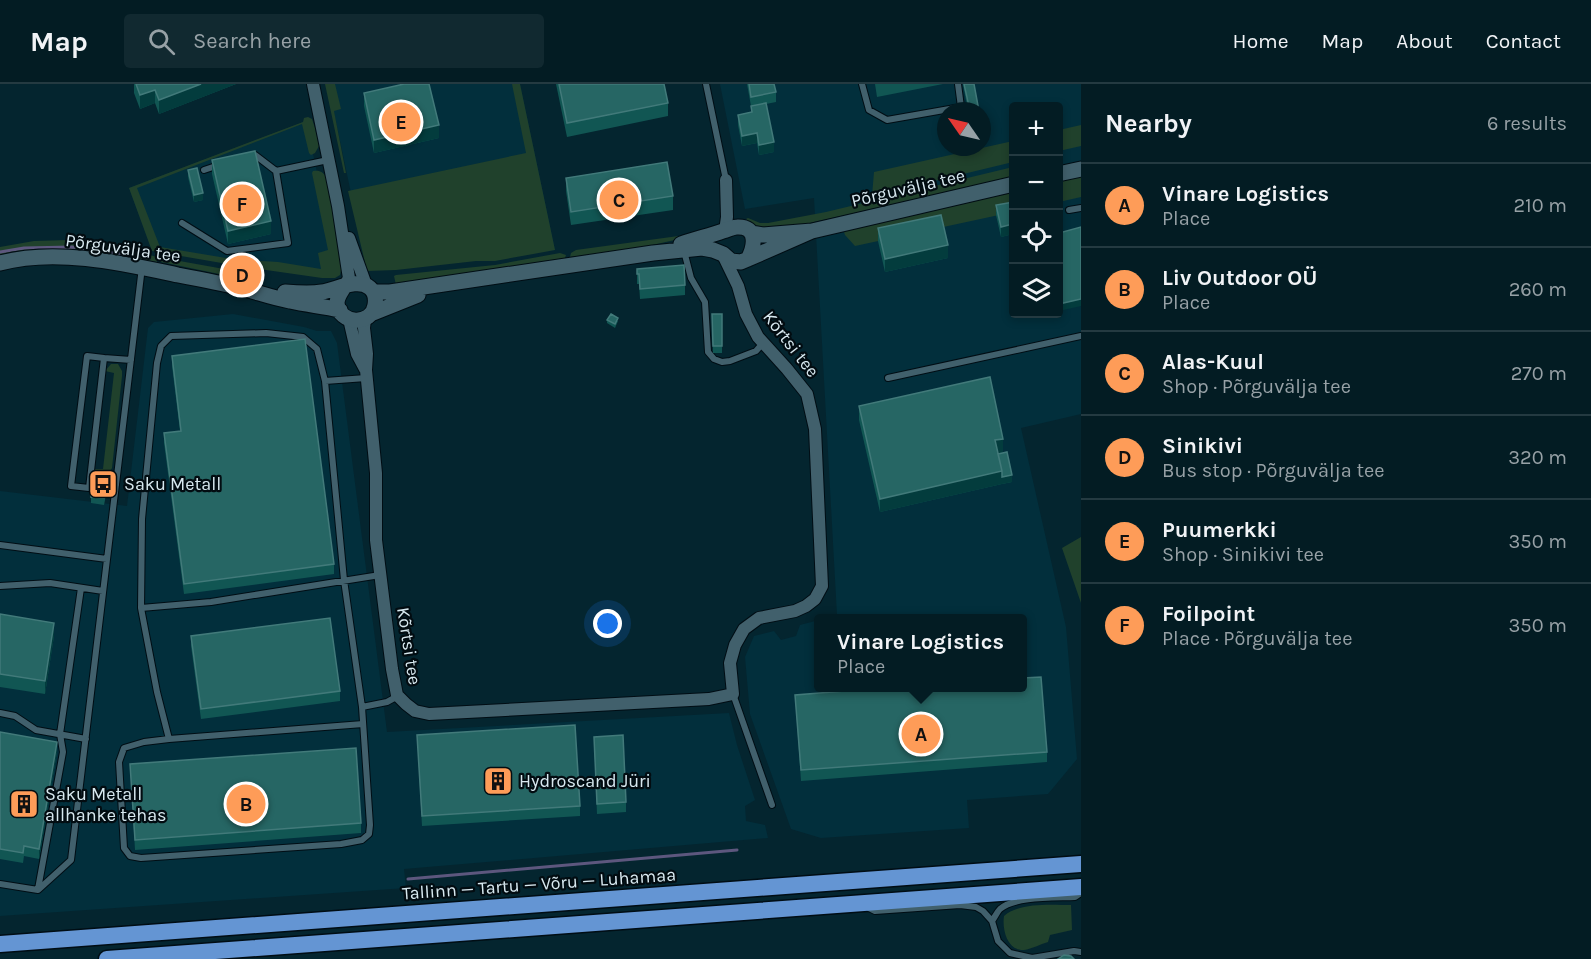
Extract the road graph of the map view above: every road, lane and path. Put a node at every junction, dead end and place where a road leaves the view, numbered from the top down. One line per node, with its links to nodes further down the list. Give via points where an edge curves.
1 (313, 84): 6 (street)
2 (706, 84): 12 (lane)
3 (862, 84): 4 (lane, via 868,110 887,120 961,107)
4 (958, 84)
5 (245, 158): 10 (lane, via 255,155)
6 (329, 159): 10 (lane); 14 (street)
7 (224, 164): 9 (lane)
8 (1081, 169): 11 (street)
9 (204, 170)
10 (276, 171): 17 (lane, via 288,243 227,251)
11 (1063, 173)
12 (726, 180): 18 (street, via 737,216); 19 (street)
13 (1009, 185): 20 (street, Põrguvälja tee)
14 (338, 206): 29 (street, via 349,278); 31 (street)
15 (1081, 208): 16 (lane)
16 (1069, 210)
17 (182, 223)
18 (747, 230): 19 (street, via 734,227); 20 (street, Põrguvälja tee, via 763,235); 24 (street, via 754,240)
19 (725, 231): 22 (street); 23 (street, via 721,238)
20 (812, 231): 24 (street, Põrguvälja tee)
21 (684, 250): 22 (street); 23 (street, via 702,248); 35 (lane, via 691,278 705,303 708,352 714,359 730,361 756,351)
22 (652, 254): 27 (street)
23 (723, 254): 24 (street, via 731,261); 28 (street, Kõrtsi tee)
24 (748, 259): 28 (street)
25 (0, 263): 26 (street, Põrguvälja tee, via 55,257)
26 (142, 267): 30 (street, Põrguvälja tee); 37 (lane)
27 (448, 284): 31 (street, via 390,292); 33 (street)
28 (738, 286): 35 (street, Kõrtsi tee, via 746,314)
29 (344, 287): 30 (street, Põrguvälja tee, via 302,293); 31 (street, via 359,283); 32 (street, via 337,303)
30 (239, 288): 32 (street, Põrguvälja tee, via 321,305)
31 (370, 289): 33 (street, via 375,302)
32 (344, 315): 33 (street, via 356,321); 38 (street, Kõrtsi tee)
33 (369, 316): 38 (street, Kõrtsi tee, via 363,328)
34 (1081, 336): 39 (lane)
35 (763, 343): 51 (street, Kõrtsi tee, via 807,394 815,429 822,586 806,606 759,618 744,629 730,663)
36 (104, 358): 37 (lane); 41 (lane); 41 (lane, via 87,356 71,486 89,488)
37 (131, 360): 42 (lane)
38 (366, 374): 40 (lane); 45 (street, Kõrtsi tee)
39 (888, 378)
40 (325, 381): 46 (lane); 50 (lane, via 317,349 303,337 266,333 171,336 161,346 142,519)
41 (90, 481): 42 (lane)
42 (116, 484): 44 (lane)
43 (0, 545): 44 (lane)
44 (107, 559): 49 (lane)
45 (381, 574): 46 (lane); 52 (street, Kõrtsi tee)
46 (344, 580): 50 (lane, via 211,602); 53 (lane)
47 (0, 586): 48 (lane, via 50,583)
48 (81, 588): 49 (lane); 56 (lane)
49 (103, 591): 57 (lane)
50 (141, 608): 58 (lane)
51 (733, 694): 52 (street, Kõrtsi tee, via 709,699 429,714 415,711); 59 (lane, Kõrtsi tee)
52 (399, 696): 53 (lane)
53 (362, 707): 55 (lane)
54 (0, 714): 56 (lane, via 15,716 36,730)
55 (363, 724): 58 (lane); 58 (lane, via 370,825 369,834 362,840 153,858 130,856 124,848 119,762 124,748)
56 (60, 734): 57 (lane); 62 (lane, via 63,752)
57 (86, 739): 62 (lane, via 71,860)
58 (169, 739)
59 (772, 805)
60 (1081, 864): 66 (highway, Tallinn — Tartu — Võru — Luhamaa)
61 (0, 884): 62 (lane)
62 (38, 891)
63 (1079, 893): 64 (highway); 65 (lane, via 1019,900 999,910)
64 (860, 904): 65 (lane, via 875,911 976,907); 68 (highway)
65 (992, 921): 67 (lane, via 998,941 1010,953 1032,958)
66 (0, 944)
67 (1081, 952)
68 (106, 959)

